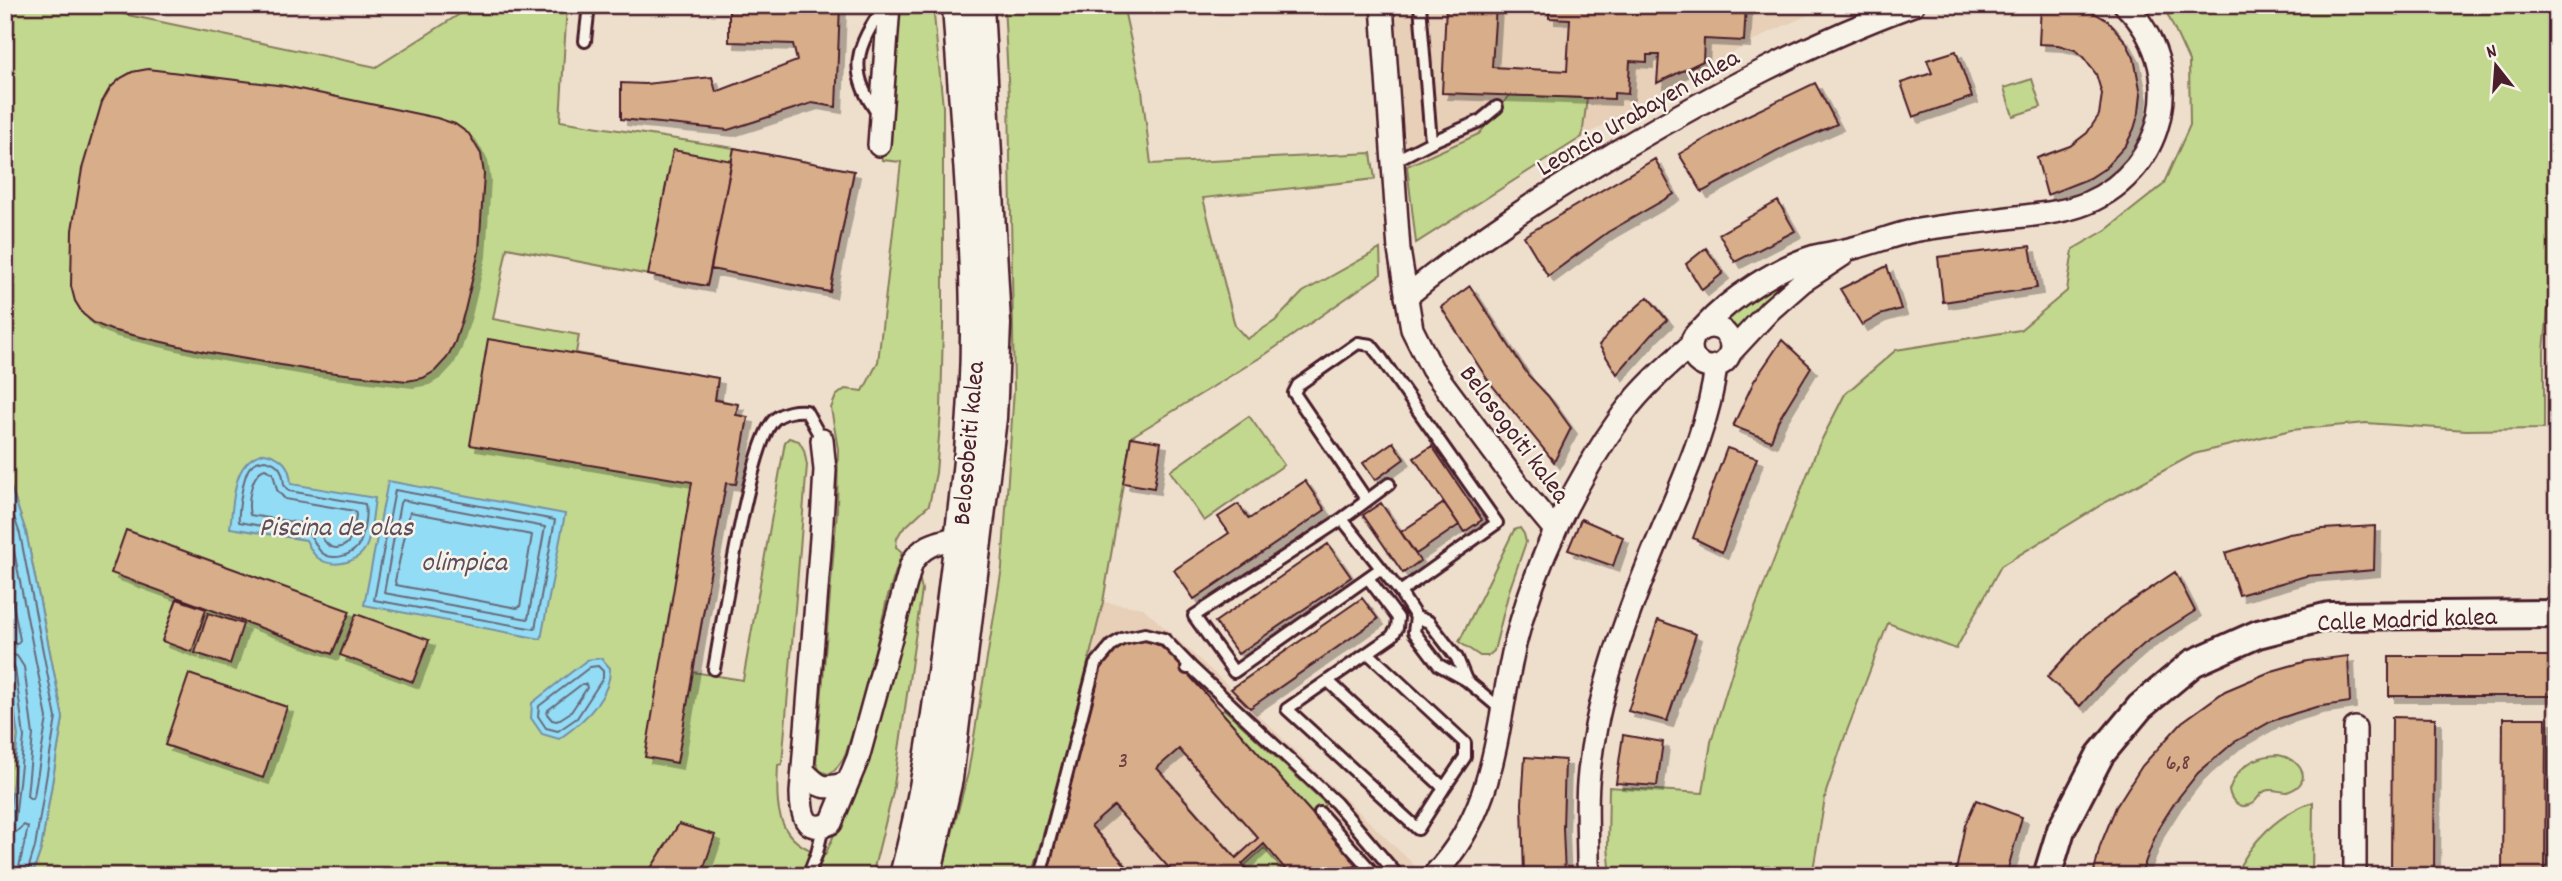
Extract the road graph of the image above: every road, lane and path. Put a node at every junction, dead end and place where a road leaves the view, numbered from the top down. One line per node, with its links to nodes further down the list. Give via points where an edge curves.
1 (589, 5): 9 (lane)
2 (888, 5): 12 (street)
3 (957, 5): 24 (main road, Belosobeiti kalea, via 975,334)
4 (979, 5): 43 (main road, Belosobeiti kalea, via 996,324 992,418 948,779)
5 (1382, 5): 13 (street, Belosogoiti kalea)
6 (1420, 5): 11 (lane)
7 (1913, 5): 15 (street, Leoncio Urabayen kalea, via 1822,43 1688,109 1561,185 1443,265)
8 (2125, 5): 14 (street, via 2149,36 2157,58 2162,109 2145,155 2111,190 2086,204 2058,211 1907,232)
9 (585, 41)
10 (1497, 107): 11 (lane, via 1480,121)
11 (1431, 142): 13 (lane)
12 (879, 145)
13 (1392, 162): 15 (street, Belosogoiti kalea)
14 (1854, 248): 16 (street, via 1814,257 1780,272 1717,312); 18 (street, via 1802,282)
15 (1406, 297): 23 (street, Belosogoiti kalea, via 1412,329 1432,369)
16 (1704, 327): 17 (street); 18 (street, via 1726,333 1731,343)
17 (1690, 346): 18 (street, via 1698,363 1706,367); 23 (street, via 1624,412)
18 (1723, 360): 48 (street, via 1612,663 1598,715 1588,783)
19 (822, 440): 31 (lane, via 806,411 800,410 774,419 760,444); 36 (street, via 825,470)
20 (1388, 484): 21 (lane)
21 (1366, 499): 22 (lane); 27 (lane, via 1294,393 1298,385 1358,343 1371,345 1379,355 1497,523)
22 (1342, 519): 25 (lane); 26 (lane, via 1194,616 1234,672)
23 (1556, 530): 34 (street, Belosogoiti kalea, via 1515,644)
24 (959, 537): 37 (street, via 916,554 858,758); 42 (main road, Belosobeiti kalea, via 928,770)
25 (1380, 569): 26 (lane); 27 (lane)
26 (1368, 578): 30 (lane, via 1398,618 1392,636)
27 (1400, 592): 29 (lane)
28 (2557, 614): 49 (street, Calle Madrid kalea, via 2329,616 2258,634 2193,663 2140,707 2100,755 2061,830)
29 (1416, 617): 32 (lane, via 1429,622 1457,659); 32 (lane, via 1414,632 1425,649 1439,665)
30 (1368, 653): 33 (lane); 38 (lane, via 1465,743 1465,757)
31 (714, 669)
32 (1466, 680): 34 (lane)
33 (1328, 681): 38 (lane); 38 (lane, via 1287,709 1418,829)
34 (1503, 712): 47 (street, Belosogoiti kalea, via 1479,808 1449,859)
35 (2355, 728): 50 (street)
36 (804, 772): 37 (street, via 818,786); 40 (street, via 801,812 805,820)
37 (846, 783): 40 (street, via 838,811)
38 (1444, 789)
39 (1321, 813): 45 (lane)
40 (823, 827): 41 (lane)
41 (808, 876)
42 (904, 876)
43 (926, 876)
44 (1040, 876): 46 (lane, via 1095,665 1112,645 1144,634 1164,639 1187,668 1336,803)
45 (1376, 876)
46 (1398, 876)
47 (1433, 876)
48 (1590, 876)
49 (2048, 876)
50 (2355, 876)

